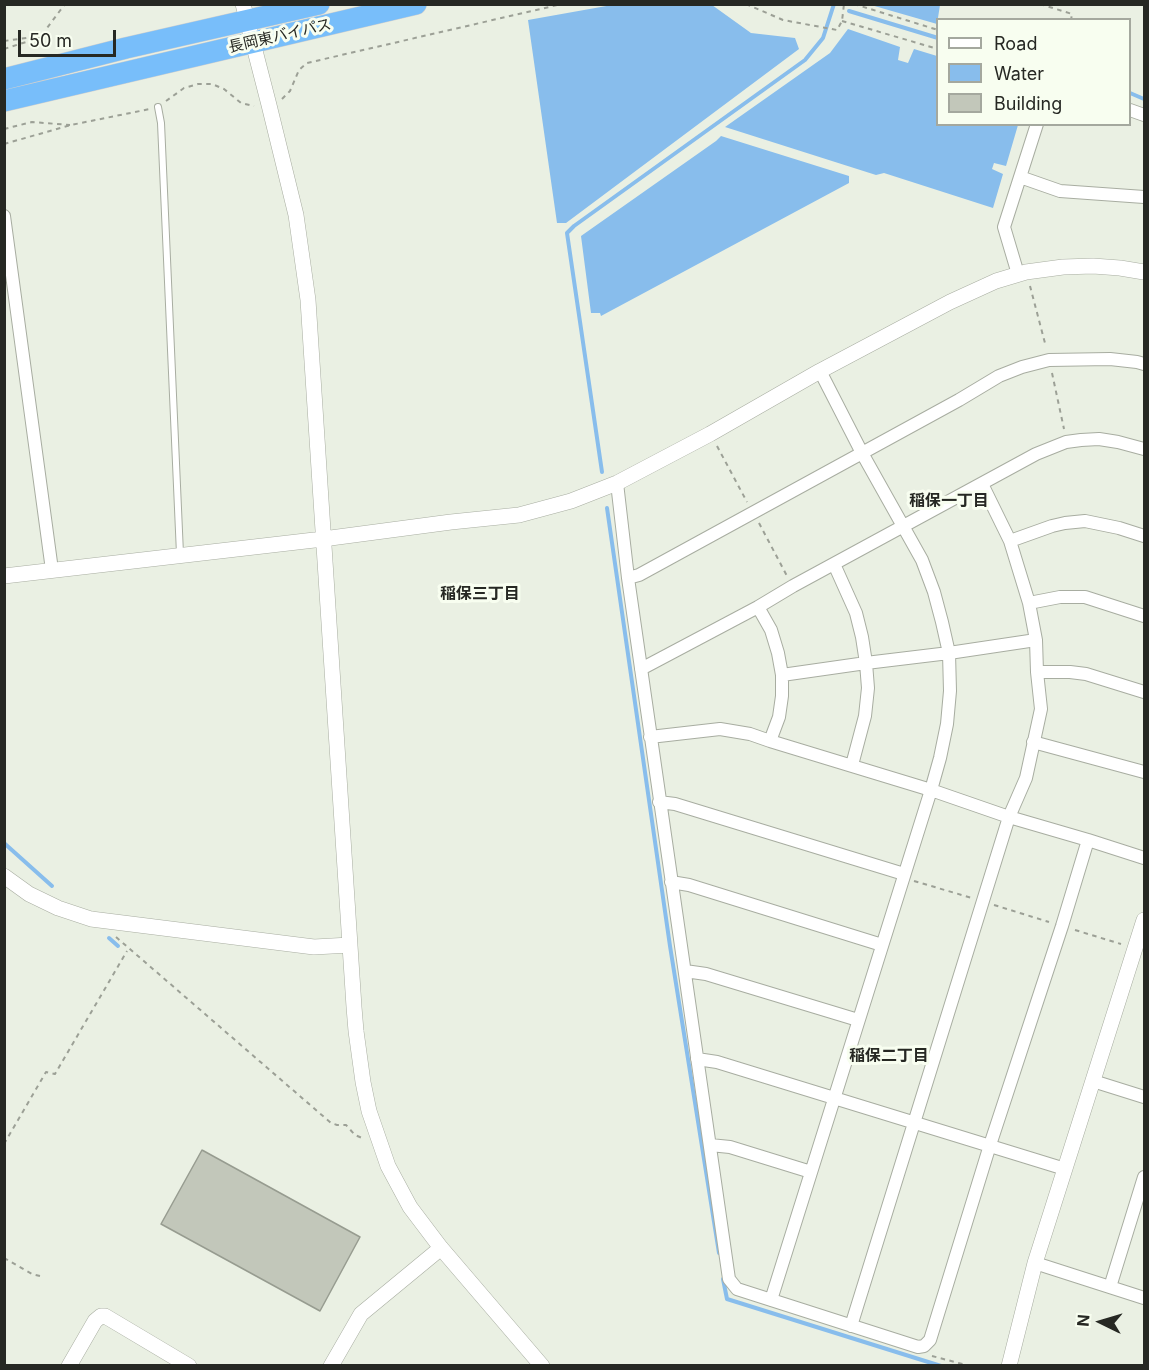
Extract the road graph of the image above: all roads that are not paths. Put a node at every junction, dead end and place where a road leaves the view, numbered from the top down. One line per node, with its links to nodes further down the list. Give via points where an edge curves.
1 (319, 4): 3 (highway, 長岡東バイパス)
2 (416, 4): 4 (highway, 長岡東バイパス)
3 (245, 13): 4 (street); 5 (highway, 長岡東バイパス)
4 (253, 42): 6 (highway, 長岡東バイパス); 22 (street, via 296,215 308,300)
5 (4, 79)
6 (4, 101)
7 (158, 107): 24 (lane)
8 (1035, 126): 9 (street)
9 (1020, 177): 10 (street, via 1060,190); 13 (street, via 1004,227)
10 (1144, 196)
11 (4, 216): 26 (street)
12 (1144, 272): 13 (street, via 1093,266)
13 (1018, 274): 15 (street, via 972,291)
14 (1144, 364): 17 (street, via 1110,359 1049,360 1022,367)
15 (820, 371): 17 (street); 18 (street)
16 (1144, 449): 19 (street, via 1099,440 1066,442)
17 (862, 453): 20 (street); 28 (street)
18 (617, 483): 22 (street, via 519,515); 28 (street)
19 (982, 484): 20 (street); 23 (street)
20 (903, 526): 25 (street); 33 (street, via 934,592)
21 (1144, 536): 23 (street, via 1085,521 1052,526)
22 (323, 539): 24 (street); 53 (street)
23 (1010, 541): 29 (street)
24 (180, 555): 26 (street)
25 (834, 564): 30 (street); 34 (street, via 856,613)
26 (52, 570): 27 (street)
27 (4, 576)
28 (628, 578): 35 (street)
29 (1029, 603): 31 (street, via 1085,597); 32 (street)
30 (758, 607): 35 (street); 37 (street, via 771,630)
31 (1144, 616)
32 (1036, 640): 33 (street); 36 (street)
33 (949, 653): 34 (street); 44 (street, via 947,724)
34 (866, 663): 37 (street); 42 (street, via 865,716)
35 (641, 669): 39 (street)
36 (1037, 672): 38 (street, via 1086,674); 41 (street, via 1041,709)
37 (782, 675): 40 (street, via 779,717)
38 (1144, 693)
39 (650, 737): 40 (street, via 720,729); 45 (street)
40 (770, 741): 42 (street)
41 (1033, 742): 43 (street); 46 (street, via 1026,778)
42 (852, 765): 44 (street)
43 (1144, 772)
44 (932, 790): 46 (street); 49 (street)
45 (659, 802): 49 (street); 51 (street)
46 (1009, 817): 47 (street); 61 (street)
47 (1088, 840): 48 (street); 63 (street)
48 (1144, 858)
49 (904, 874): 54 (street)
50 (4, 876): 53 (street, via 29,894 91,919 314,947)
51 (671, 882): 54 (street); 55 (street)
52 (1144, 920): 58 (street)
53 (350, 945): 67 (street, via 356,1031 369,1111 398,1186)
54 (882, 945): 56 (street)
55 (685, 971): 56 (street); 57 (street)
56 (858, 1020): 59 (street)
57 (697, 1059): 59 (street); 62 (street)
58 (1094, 1081): 60 (street); 64 (street)
59 (834, 1097): 61 (street); 65 (street)
60 (1144, 1097)
61 (915, 1122): 63 (street); 72 (street)
62 (710, 1145): 65 (street, via 730,1147); 71 (street, via 729,1279 737,1289)
63 (990, 1145): 64 (street); 72 (street, via 930,1340 918,1347)
64 (1065, 1169): 68 (street)
65 (811, 1172): 71 (street)
66 (1144, 1177): 69 (street)
67 (441, 1248): 75 (street, via 361,1314); 76 (street)
68 (1035, 1263): 69 (street); 77 (street)
69 (1110, 1287): 70 (street)
70 (1144, 1298)
71 (771, 1300): 72 (street)
72 (851, 1326)
73 (69, 1365): 74 (street, via 101,1316)
74 (189, 1365)
75 (331, 1365)
76 (542, 1365)
77 (1009, 1365)

